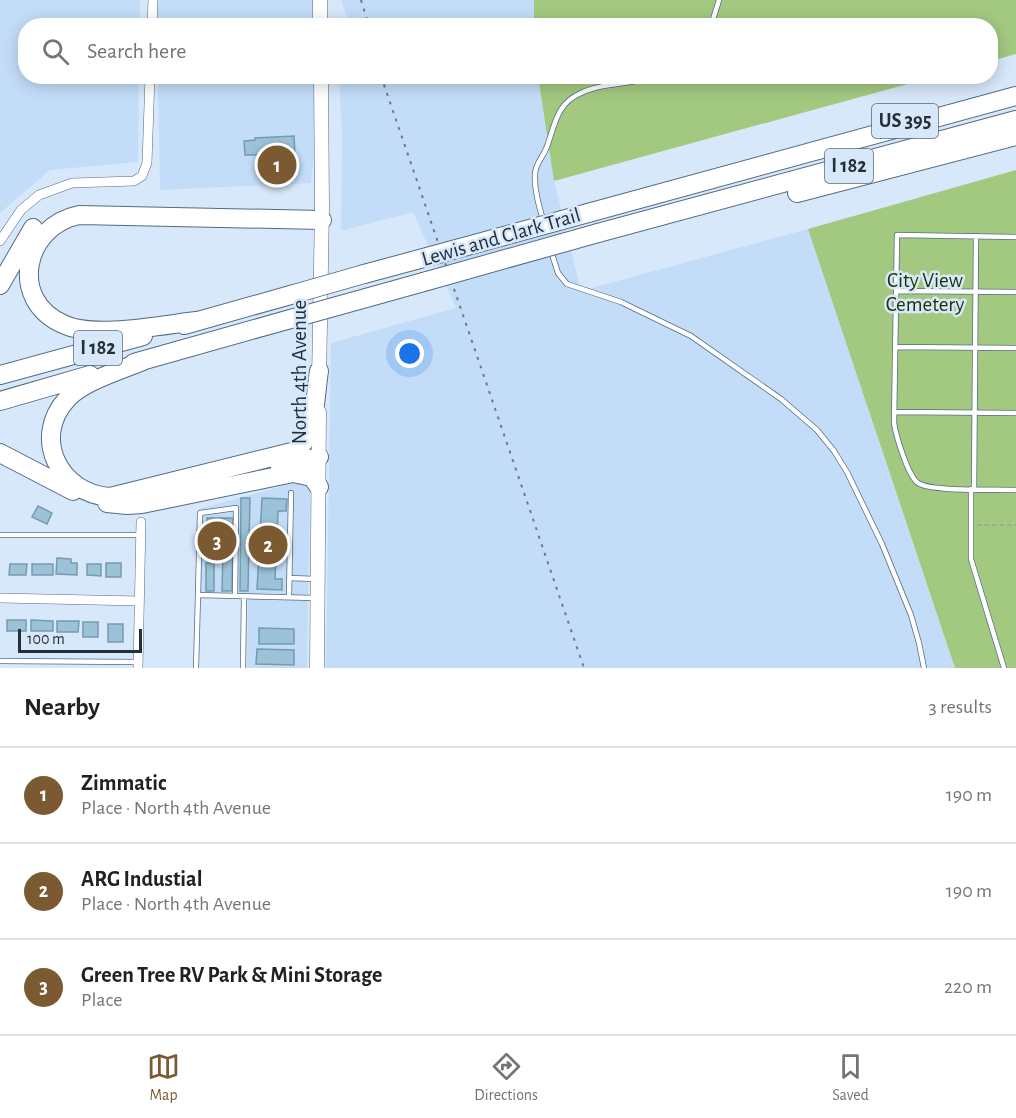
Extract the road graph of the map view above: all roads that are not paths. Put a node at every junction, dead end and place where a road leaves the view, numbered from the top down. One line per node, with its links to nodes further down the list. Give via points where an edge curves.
1 (153, 0): 4 (street)
2 (320, 0): 5 (main road)
3 (720, 0): 6 (lane)
4 (152, 18)
5 (320, 18)
6 (714, 18)
7 (150, 84): 21 (street, via 145,171 134,181 80,182 49,190 29,202)
8 (321, 84): 16 (main road, North 4th Avenue)
9 (627, 84): 17 (lane, via 583,92 560,109 535,171)
10 (1016, 84): 14 (highway, US 395)
11 (1016, 96): 14 (highway, Lewis and Clark Trail / I 182)
12 (1016, 120): 15 (highway, Lewis and Clark Trail / I 182)
13 (1010, 139): 15 (highway, US 395, via 766,201)
14 (795, 158): 26 (highway, Lewis and Clark Trail / I 182, bridge)
15 (682, 211): 30 (highway, Lewis and Clark Trail / I 182, bridge)
16 (322, 213): 22 (highway, via 64,207 32,229); 26 (highway, via 85,214 53,225 35,246 30,264 32,291 42,308 63,325 81,330 122,330); 31 (main road, North 4th Avenue)
17 (544, 226)
18 (976, 236): 20 (lane); 23 (lane, via 897,235); 24 (lane)
19 (547, 237): 61 (lane, via 558,273 567,284 621,302 691,336 781,399 826,440 855,485 892,566 915,629)
20 (1016, 237)
21 (0, 241)
22 (0, 285)
23 (896, 291): 24 (lane); 27 (lane)
24 (975, 292): 25 (lane); 28 (lane)
25 (1016, 292)
26 (196, 321): 32 (highway, Lewis and Clark Trail / I 182)
27 (895, 347): 28 (lane); 34 (lane)
28 (975, 348): 29 (lane); 35 (lane)
29 (1016, 348)
30 (145, 360): 33 (highway, Lewis and Clark Trail / I 182); 37 (highway, via 83,387 57,413 51,431 55,459 78,488 110,497)
31 (320, 371): 37 (highway, via 310,428 304,445); 39 (main road, North 4th Avenue)
32 (0, 375)
33 (0, 401)
34 (894, 412): 35 (lane); 41 (lane, via 896,433 915,481 928,487)
35 (975, 413): 36 (lane); 41 (lane)
36 (1016, 413)
37 (296, 450): 39 (highway)
38 (0, 453): 44 (highway, via 89,499)
39 (319, 457): 40 (main road, North 4th Avenue); 44 (highway)
40 (319, 488): 44 (highway, via 312,477 293,473); 48 (main road, North 4th Avenue)
41 (973, 489): 42 (lane); 62 (lane, via 970,552)
42 (1016, 490)
43 (291, 493): 47 (lane)
44 (141, 513): 46 (street)
45 (0, 535): 46 (lane)
46 (141, 535): 55 (street)
47 (289, 578): 48 (lane); 52 (lane)
48 (318, 579): 54 (main road, North 4th Avenue)
49 (198, 595): 50 (lane); 50 (lane, via 200,513 236,508); 58 (lane)
50 (235, 596): 51 (lane)
51 (244, 596): 52 (lane); 59 (lane)
52 (288, 597): 54 (lane)
53 (0, 598): 55 (street)
54 (318, 598): 60 (main road, North 4th Avenue)
55 (140, 601): 57 (street)
56 (0, 661): 57 (lane)
57 (138, 665)
58 (196, 668)
59 (243, 668)
60 (317, 668)
61 (924, 668)
62 (1004, 668)

